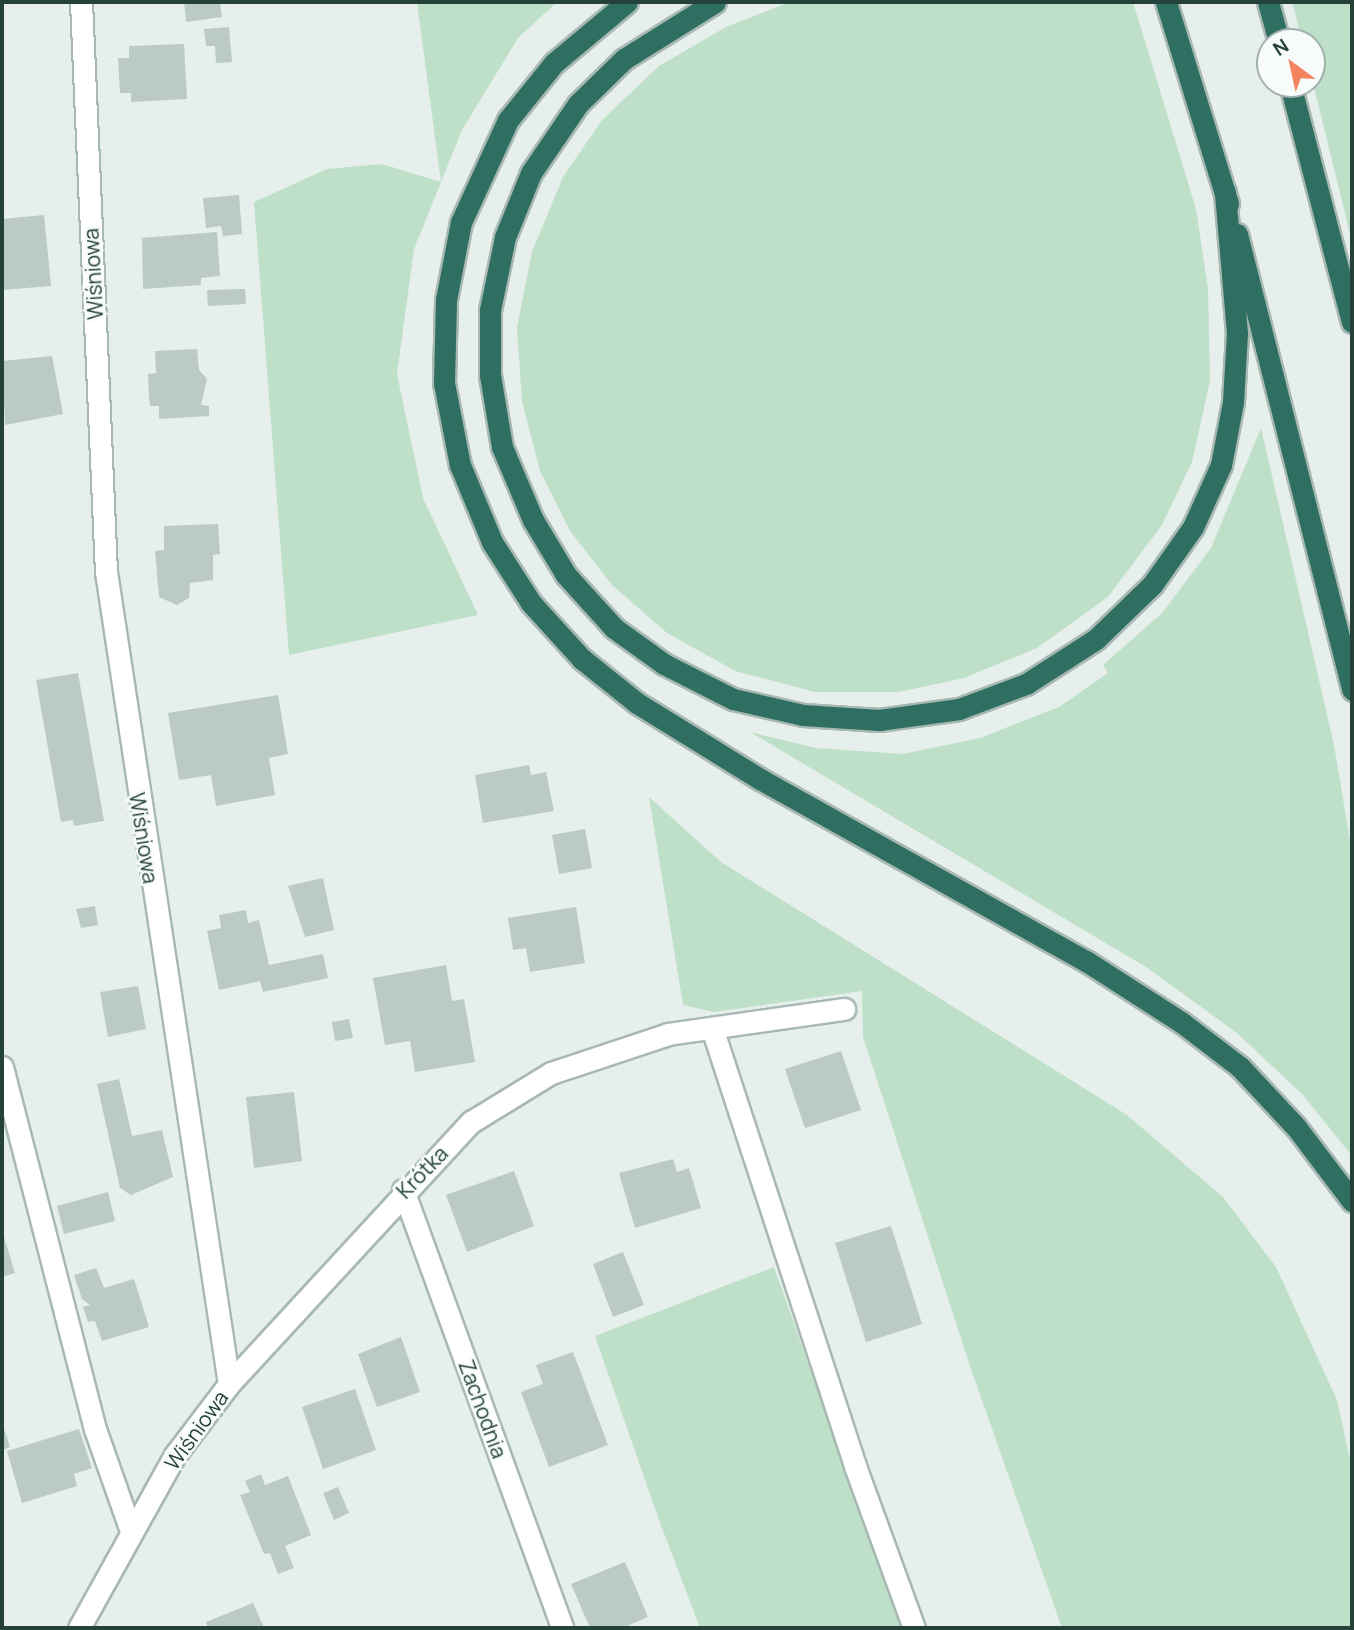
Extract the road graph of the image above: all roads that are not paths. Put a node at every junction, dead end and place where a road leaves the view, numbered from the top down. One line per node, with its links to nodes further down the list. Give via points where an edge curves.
1 (81, 2): 16 (street, Wiśniowa, via 106,572)
2 (626, 2): 15 (highway, via 554,63 508,120 461,222 446,300 444,383 460,465 492,542 531,603 582,659 637,702 760,779 1086,961 1181,1022 1240,1068 1296,1127)
3 (715, 2): 8 (highway, via 624,59 578,104 531,173 505,237 490,310 490,374 502,447 533,520 566,575 614,628 664,664 733,699 803,715 879,720 960,709 1026,684 1096,639 1152,585 1193,527 1222,465 1237,333)
4 (1166, 2): 8 (highway)
5 (1268, 2): 6 (highway)
6 (1275, 28)
7 (1294, 98): 9 (highway)
8 (1224, 192): 10 (highway, via 1262,317)
9 (1352, 323)
10 (1352, 690)
11 (844, 1009): 12 (street, Krótka)
12 (712, 1028): 14 (street, Krótka, via 668,1034 551,1073 471,1122); 20 (street, via 855,1466)
13 (2, 1067): 17 (street, via 95,1429)
14 (403, 1190): 16 (street, Krótka); 19 (street, Zachodnia)
15 (1352, 1201)
16 (229, 1384): 17 (street, Wiśniowa, via 175,1455)
17 (131, 1531): 18 (street, Wiśniowa)
18 (79, 1628)
19 (562, 1628)
20 (914, 1628)

